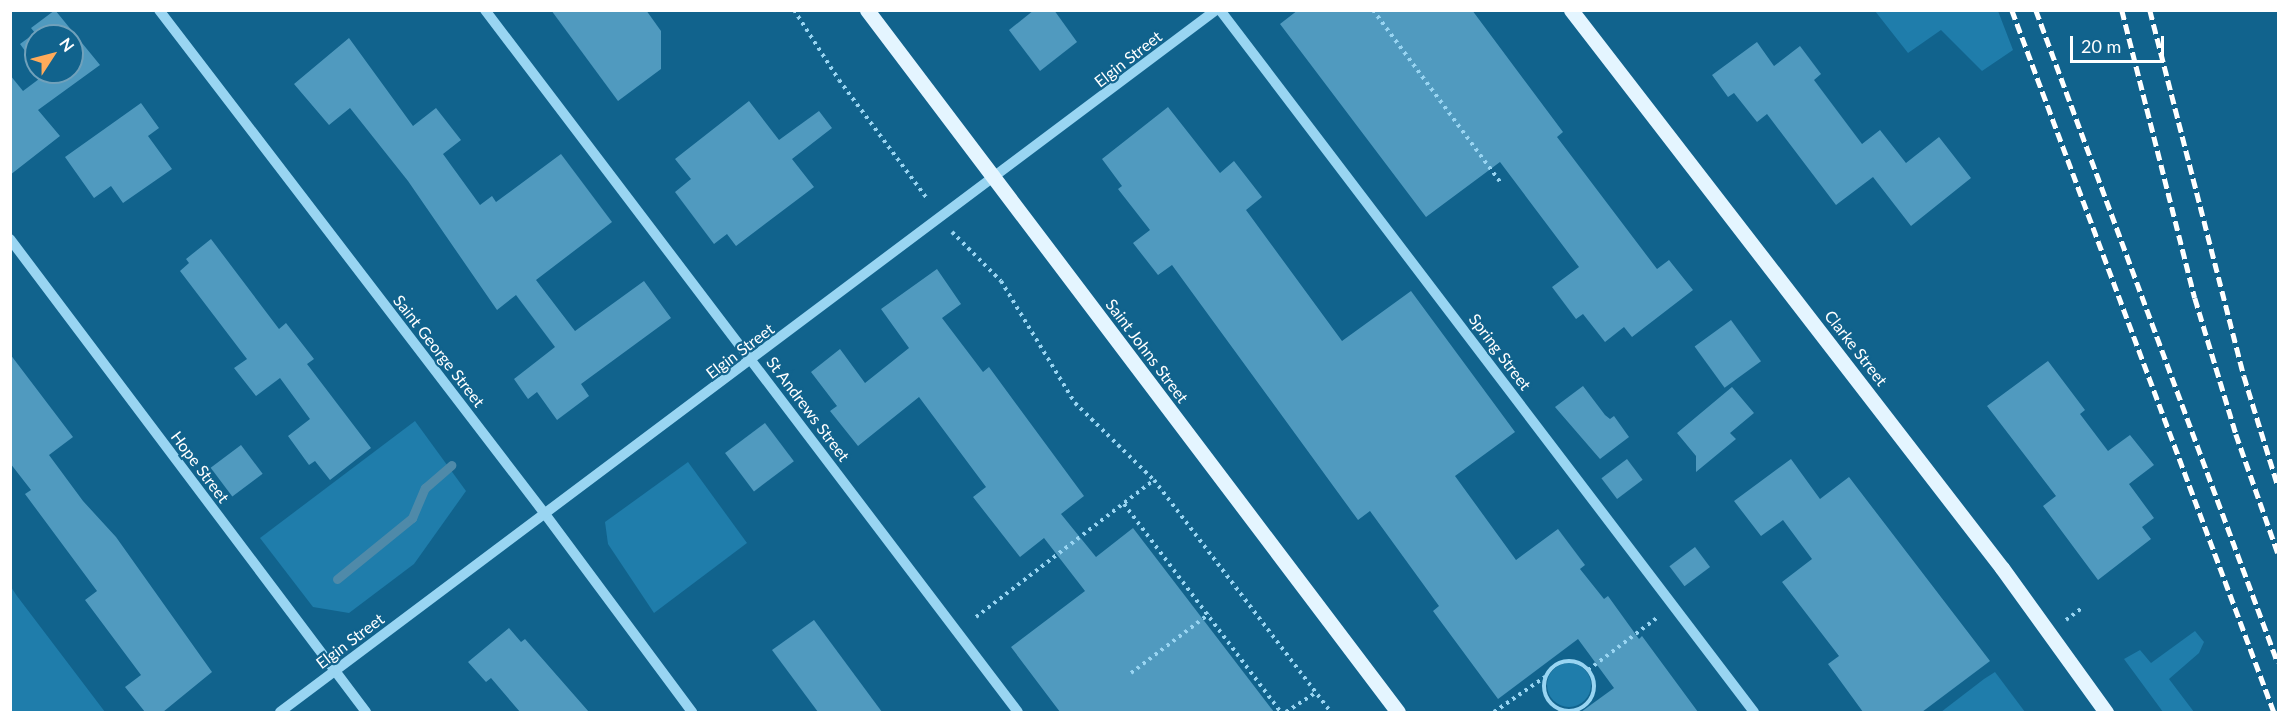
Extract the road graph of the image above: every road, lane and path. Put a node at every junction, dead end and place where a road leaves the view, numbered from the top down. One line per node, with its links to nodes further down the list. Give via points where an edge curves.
1 (159, 10): 16 (street, Saint George Street)
2 (485, 10): 13 (street, St Andrews Street)
3 (794, 10): 10 (path, via 839,80)
4 (867, 10): 8 (main road, Saint Johns Street)
5 (1218, 10): 8 (street, Elgin Street); 34 (street, Spring Street)
6 (1373, 10): 9 (path)
7 (1571, 10): 35 (main road, Clarke Street, via 2002,568)
8 (994, 178): 13 (street, Elgin Street); 32 (main road, Saint Johns Street)
9 (1501, 183)
10 (924, 194)
11 (954, 234): 14 (path, via 1000,280 1075,403)
12 (10, 239): 21 (street, Hope Street)
13 (752, 360): 16 (street, Elgin Street); 28 (street, St Andrews Street)
14 (1154, 480): 15 (path); 24 (path)
15 (1124, 504): 17 (path); 18 (path)
16 (545, 514): 21 (street, Elgin Street); 27 (street, Saint George Street)
17 (1209, 614): 22 (path); 29 (path)
18 (976, 617)
19 (1650, 623): 20 (path)
20 (1588, 670): 23 (path, via 1565,661); 23 (path, via 1593,693 1584,706 1569,711 1548,700)
21 (334, 671): 25 (street, Elgin Street); 26 (street, Hope Street)
22 (1131, 674)
23 (1545, 676): 33 (path)
24 (1315, 693): 30 (path); 31 (path)
25 (280, 712)
26 (366, 712)
27 (692, 712)
28 (1018, 712)
29 (1281, 712)
30 (1286, 712)
31 (1331, 712)
32 (1398, 712)
33 (1494, 712)
34 (1754, 712)
35 (2106, 712)

